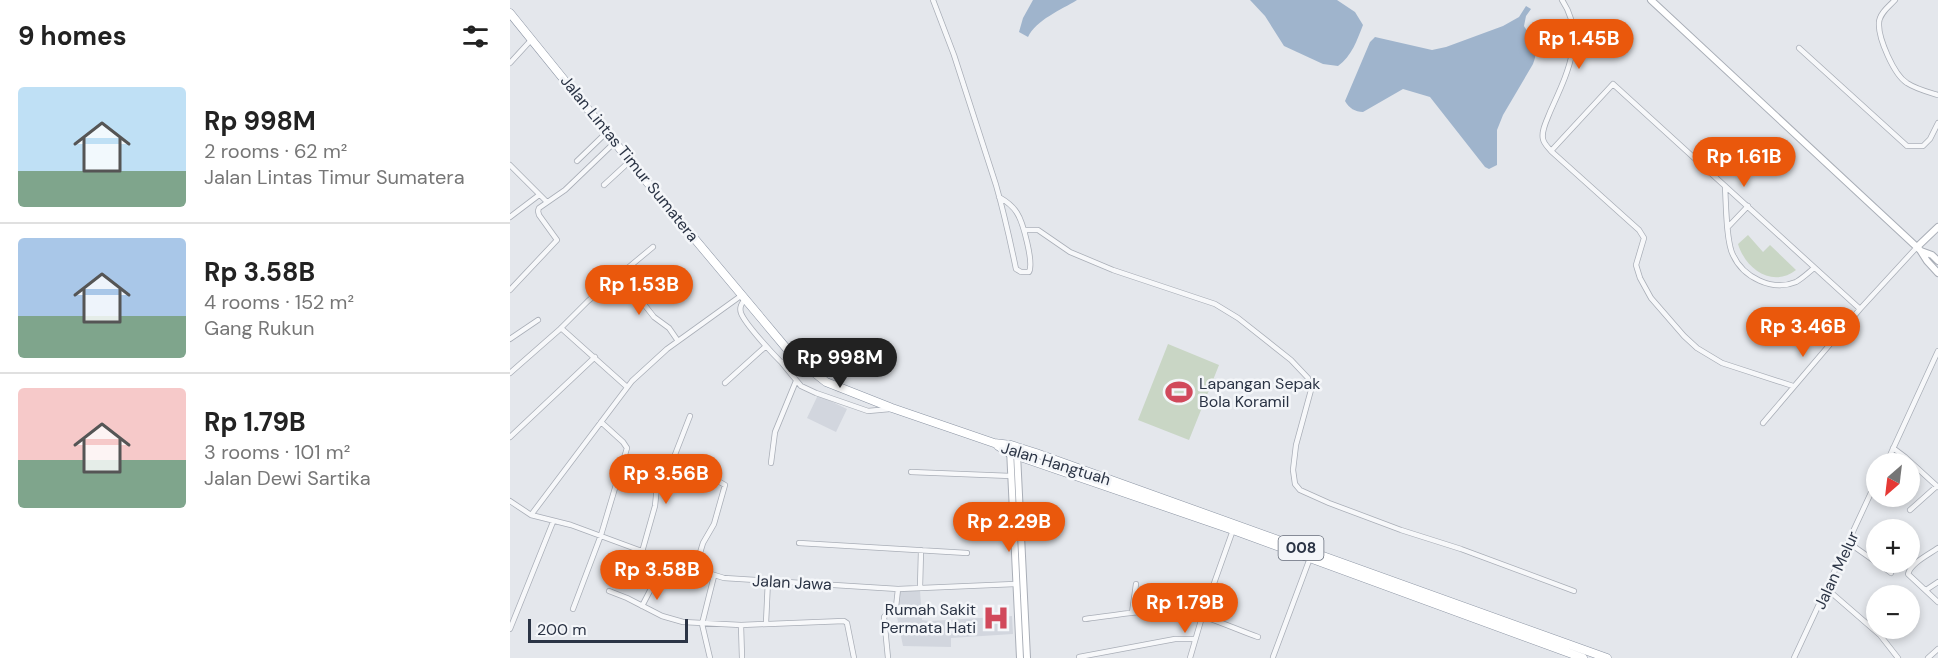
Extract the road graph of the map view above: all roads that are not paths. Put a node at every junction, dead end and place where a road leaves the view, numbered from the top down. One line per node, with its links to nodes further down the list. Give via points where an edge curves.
1 (933, 0): 20 (street)
2 (1562, 0): 13 (street, via 1573,25 1574,45 1542,135)
3 (1651, 0): 28 (street)
4 (1895, 0): 9 (street, via 1878,25 1891,63 1906,83)
5 (510, 12): 6 (highway, Jalan Lintas Timur Sumatera / 008)
6 (532, 39): 8 (street); 11 (highway, Jalan Lintas Timur Sumatera / 008)
7 (1799, 48): 10 (street, via 1907,146 1923,146)
8 (510, 63)
9 (1938, 95)
10 (1938, 123)
11 (607, 132): 12 (highway, Jalan Lintas Timur Sumatera / 008); 14 (street)
12 (615, 142): 15 (highway, Jalan Lintas Timur Sumatera / 008); 21 (street, via 566,190)
13 (1551, 151): 18 (street, via 1612,84); 48 (street, via 1639,230 1644,238 1636,265 1640,278 1651,298 1684,336 1722,363)
14 (577, 161)
15 (630, 161): 17 (street); 34 (highway, Jalan Lintas Timur Sumatera / 008)
16 (510, 165): 19 (street)
17 (604, 185)
18 (1725, 185): 22 (street); 24 (street)
19 (539, 195): 21 (street); 23 (street)
20 (999, 197): 26 (street, via 1017,213); 26 (street, via 1017,269 1025,273 1031,266)
21 (547, 202): 33 (street, via 538,211 557,240)
22 (1748, 206): 24 (street); 30 (street)
23 (510, 217)
24 (1728, 227): 30 (street, via 1732,255 1755,279 1783,285)
25 (1938, 227): 28 (street)
26 (1024, 230): 94 (street, via 1038,230 1078,255 1113,270 1215,304 1291,360 1308,378 1311,390 1293,470 1300,490)
27 (652, 247): 32 (street)
28 (1919, 249): 29 (street); 31 (street); 35 (street)
29 (1938, 261)
30 (1814, 268): 35 (street)
31 (1938, 273)
32 (621, 275): 37 (street); 39 (street)
33 (510, 290)
34 (743, 297): 39 (street); 40 (street, via 741,313); 42 (highway, Jalan Lintas Timur Sumatera / 008)
35 (1860, 309): 48 (street)
36 (538, 320): 38 (street)
37 (561, 328): 43 (street); 45 (street)
38 (510, 339)
39 (678, 341): 49 (street)
40 (766, 346): 44 (street); 47 (street)
41 (1938, 351): 56 (street)
42 (792, 355): 44 (street); 50 (highway, Jalan Lintas Timur Sumatera / 008, via 826,382)
43 (595, 357): 49 (street); 54 (street)
44 (782, 363): 46 (street)
45 (510, 373)
46 (796, 381): 50 (street, via 816,393 868,411); 60 (street, via 775,432)
47 (725, 383)
48 (1793, 386): 53 (street)
49 (627, 387): 52 (street)
50 (892, 408): 55 (highway, Jalan Lintas Timur Sumatera / 008)
51 (690, 416): 59 (street)
52 (601, 422): 68 (street); 71 (street, via 627,448)
53 (1763, 423)
54 (510, 437)
55 (994, 443): 57 (highway, Jalan Hangtuah / 008)
56 (1893, 448): 58 (street); 63 (street)
57 (1014, 450): 62 (street); 65 (highway, Jalan Hangtuah / 008); 79 (street)
58 (1891, 453)
59 (674, 456): 76 (street, via 667,472 658,476 655,507); 82 (street, via 725,485)
60 (771, 463)
61 (911, 472): 62 (street)
62 (1011, 476): 79 (street)
63 (1938, 487): 67 (street)
64 (510, 501): 68 (street, Jalan Jawa)
65 (1170, 505): 70 (highway, Jalan Hangtuah / 008); 109 (highway, Jalan Hangtuah / 008)
66 (1866, 505): 73 (street, Jalan Melur)
67 (1910, 510)
68 (531, 515): 69 (street, Jalan Jawa)
69 (553, 522): 71 (street, Jalan Jawa); 105 (street)
70 (1233, 530): 80 (highway, Jalan Hangtuah / 008); 100 (street)
71 (601, 535): 76 (street, Jalan Jawa); 97 (street)
72 (799, 543): 75 (street)
73 (1850, 543): 78 (street); 91 (street, Jalan Melur)
74 (1938, 548): 92 (street, via 1909,570 1911,578)
75 (921, 550): 77 (street); 89 (street)
76 (642, 552): 81 (street, Jalan Jawa)
77 (967, 552)
78 (1866, 554)
79 (1018, 556): 86 (street); 116 (street)
80 (1310, 558): 109 (highway, Jalan Hangtuah / 008); 118 (street)
81 (666, 560): 82 (street, Jalan Jawa); 96 (street)
82 (695, 569): 83 (street, Jalan Jawa)
83 (714, 576): 84 (street, Jalan Jawa); 103 (street)
84 (768, 580): 90 (street, Jalan Jawa); 102 (street)
85 (1938, 582): 92 (street)
86 (1015, 584): 89 (street, Jalan Jawa); 115 (street)
87 (1136, 584): 99 (street)
88 (1170, 587): 98 (street)
89 (920, 588): 90 (street, Jalan Jawa)
90 (898, 589): 114 (street, via 896,607 884,617)
91 (1827, 589): 120 (street, Jalan Melur); 121 (street, via 1880,635)
92 (1926, 590): 95 (street)
93 (609, 591): 96 (street)
94 (1574, 591)
95 (1938, 602)
96 (642, 606): 103 (street, via 662,616)
97 (573, 609)
98 (1165, 611): 99 (street); 100 (street)
99 (1132, 613): 101 (street)
100 (1202, 617): 106 (street); 107 (street)
101 (1085, 619)
102 (766, 623): 104 (street); 113 (street, via 844,621)
103 (702, 624): 104 (street); 111 (street)
104 (741, 625): 112 (street)
105 (510, 629)
106 (1258, 637)
107 (1195, 639): 110 (street, via 1175,639); 117 (street)
108 (1938, 649): 122 (street)
109 (1578, 654): 119 (highway, Jalan Hangtuah / 008)
110 (1079, 657)
111 (710, 658)
112 (742, 658)
113 (854, 658)
114 (888, 658)
115 (1020, 658)
116 (1027, 658)
117 (1190, 658)
118 (1274, 658)
119 (1607, 658)
120 (1794, 658)
121 (1898, 658)
122 (1928, 658)

